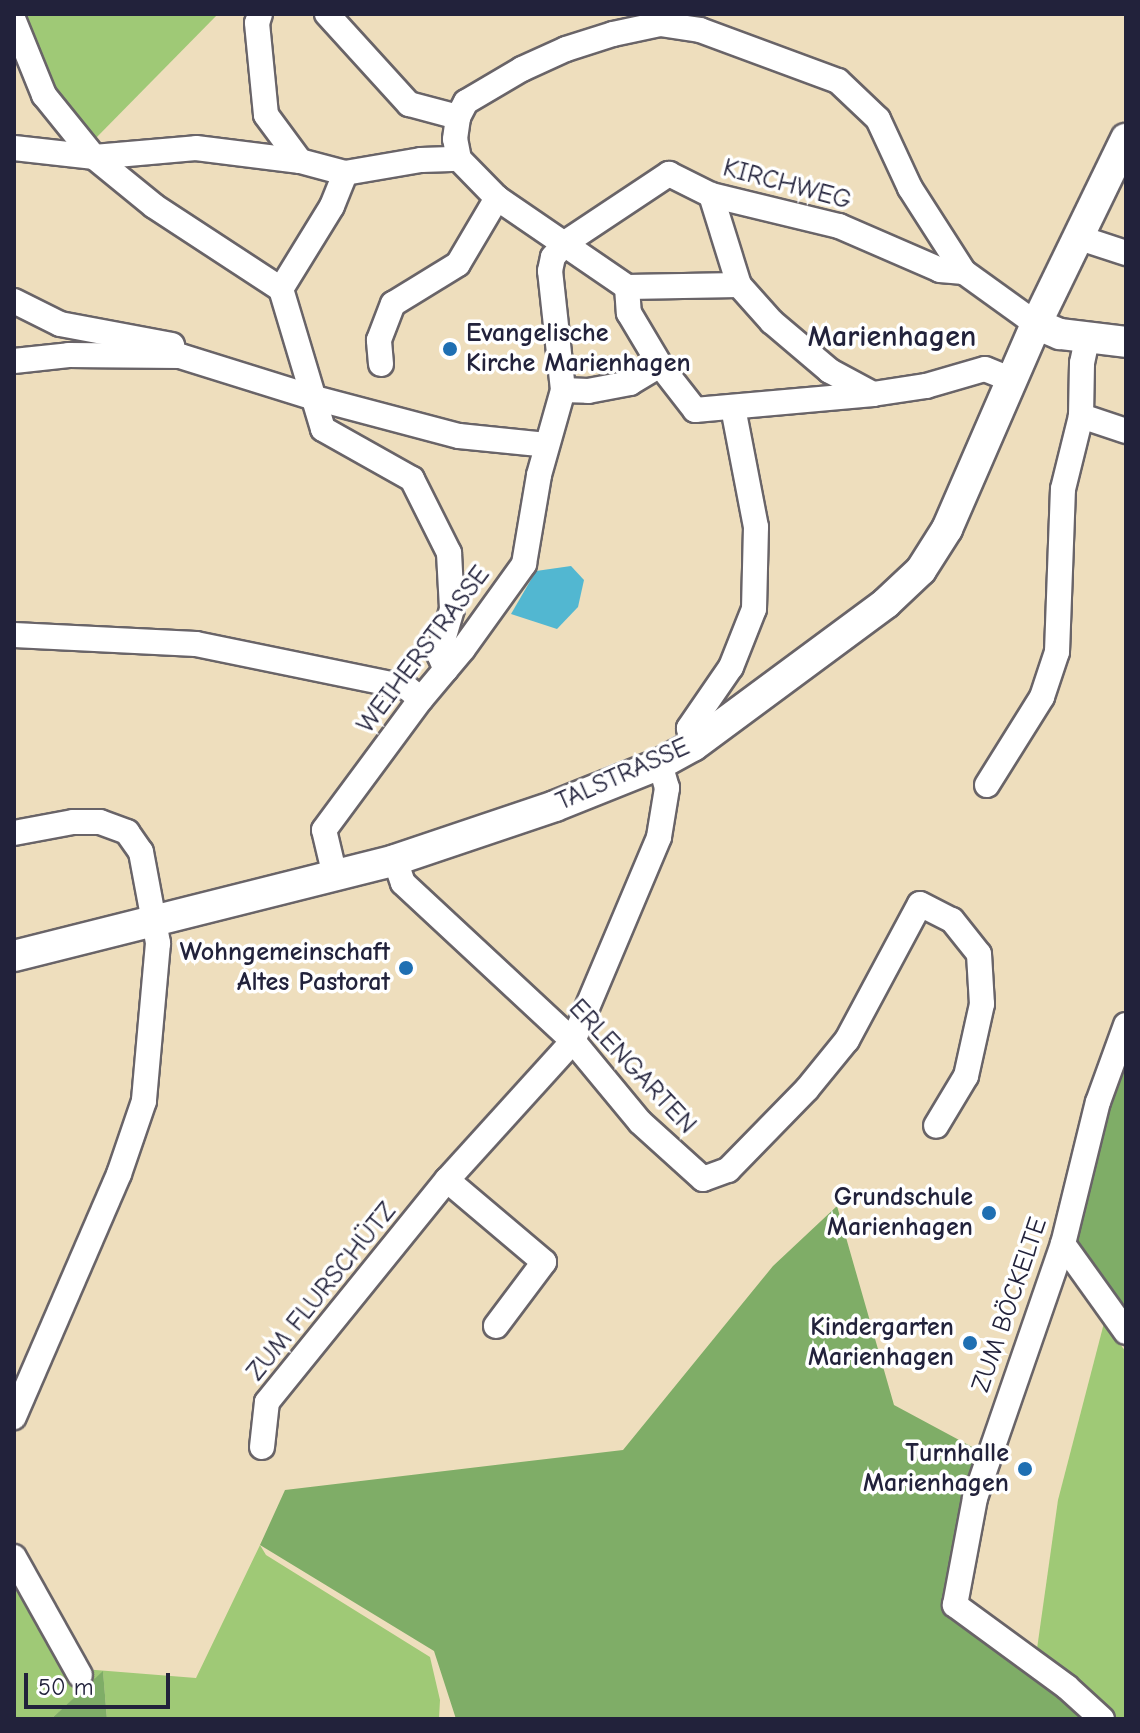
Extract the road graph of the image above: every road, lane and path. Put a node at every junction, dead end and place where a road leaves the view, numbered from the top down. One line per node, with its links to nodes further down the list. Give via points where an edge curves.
1 (260, 14): 10 (street, via 266,115)
2 (327, 14): 5 (street, via 409,104)
3 (14, 21): 8 (street, via 44,95)
4 (700, 22): 5 (street, via 660,24 566,49 466,102); 17 (street, via 838,81 857,96 878,119 910,188)
5 (458, 117): 9 (street)
6 (1126, 139): 14 (main road, TALSTRASSE)
7 (14, 148): 8 (street)
8 (94, 157): 10 (street, via 196,148); 20 (street, via 154,206)
9 (459, 159): 11 (street); 13 (street)
10 (300, 161): 11 (street)
11 (345, 173): 20 (street, via 332,206)
12 (711, 195): 15 (street, KIRCHWEG, via 669,174); 17 (street, KIRCHWEG, via 839,226 940,270); 18 (street)
13 (497, 198): 15 (street); 27 (street, via 458,264 393,304 379,340)
14 (1077, 237): 16 (street); 22 (main road, TALSTRASSE)
15 (565, 243): 19 (street); 30 (street, via 550,271)
16 (1126, 253)
17 (964, 272): 22 (street)
18 (739, 285): 19 (street); 31 (street, via 772,322 830,371)
19 (627, 287): 28 (street, via 629,313)
20 (281, 289): 32 (street)
21 (14, 301): 25 (street, via 60,324 172,345)
22 (1036, 324): 23 (main road); 29 (main road, TALSTRASSE)
23 (1087, 340): 24 (main road); 34 (street)
24 (1126, 342)
25 (180, 356): 26 (street, via 69,355); 32 (street)
26 (14, 361)
27 (381, 364)
28 (660, 365): 30 (street, via 630,383); 33 (street, via 695,410)
29 (1010, 379): 31 (street, via 985,369); 40 (main road, TALSTRASSE, via 947,529 921,570 886,603)
30 (563, 390): 36 (street, WEIHERSTRASSE)
31 (873, 394): 33 (street)
32 (315, 398): 36 (street, via 459,436); 38 (street, via 323,429 412,479 449,553 452,609 439,654)
33 (733, 407): 40 (street, via 756,527 754,609 731,667 689,728)
34 (1081, 416): 35 (street); 42 (street, via 1063,489 1057,652 1042,697)
35 (1126, 431)
36 (547, 445): 38 (street, WEIHERSTRASSE, via 524,564)
37 (14, 635): 39 (street, via 196,644 406,687)
38 (446, 670): 39 (street, WEIHERSTRASSE)
39 (421, 699): 45 (street, WEIHERSTRASSE, via 324,830)
40 (693, 746): 41 (main road, TALSTRASSE)
41 (660, 764): 44 (main road, TALSTRASSE); 49 (street, ZUM FLURSCHÜTZ, via 667,788 659,837)
42 (987, 785)
43 (14, 833): 46 (street, via 86,822 127,832 141,852)
44 (395, 860): 45 (main road, TALSTRASSE); 49 (street, ERLENGARTEN, via 403,883)
45 (335, 876): 46 (main road, TALSTRASSE)
46 (155, 919): 47 (main road, TALSTRASSE); 55 (street, via 158,943 144,1101 119,1174)
47 (14, 956)
48 (1126, 1025): 52 (street, ZUM BÖCKELTE, via 1098,1102)
49 (573, 1041): 50 (street, ERLENGARTEN, via 640,1122 703,1179 728,1170 847,1040 920,904 952,920 979,954 982,1004 966,1076); 51 (street, ZUM FLURSCHÜTZ)
50 (936, 1126)
51 (447, 1180): 53 (street, via 544,1262); 56 (street, ZUM FLURSCHÜTZ, via 267,1402)
52 (1063, 1244): 54 (street); 59 (street, ZUM BÖCKELTE, via 975,1498 955,1605)
53 (496, 1326)
54 (1126, 1332)
55 (14, 1417)
56 (262, 1447)
57 (14, 1557): 58 (street)
58 (80, 1675)
59 (1102, 1719)

